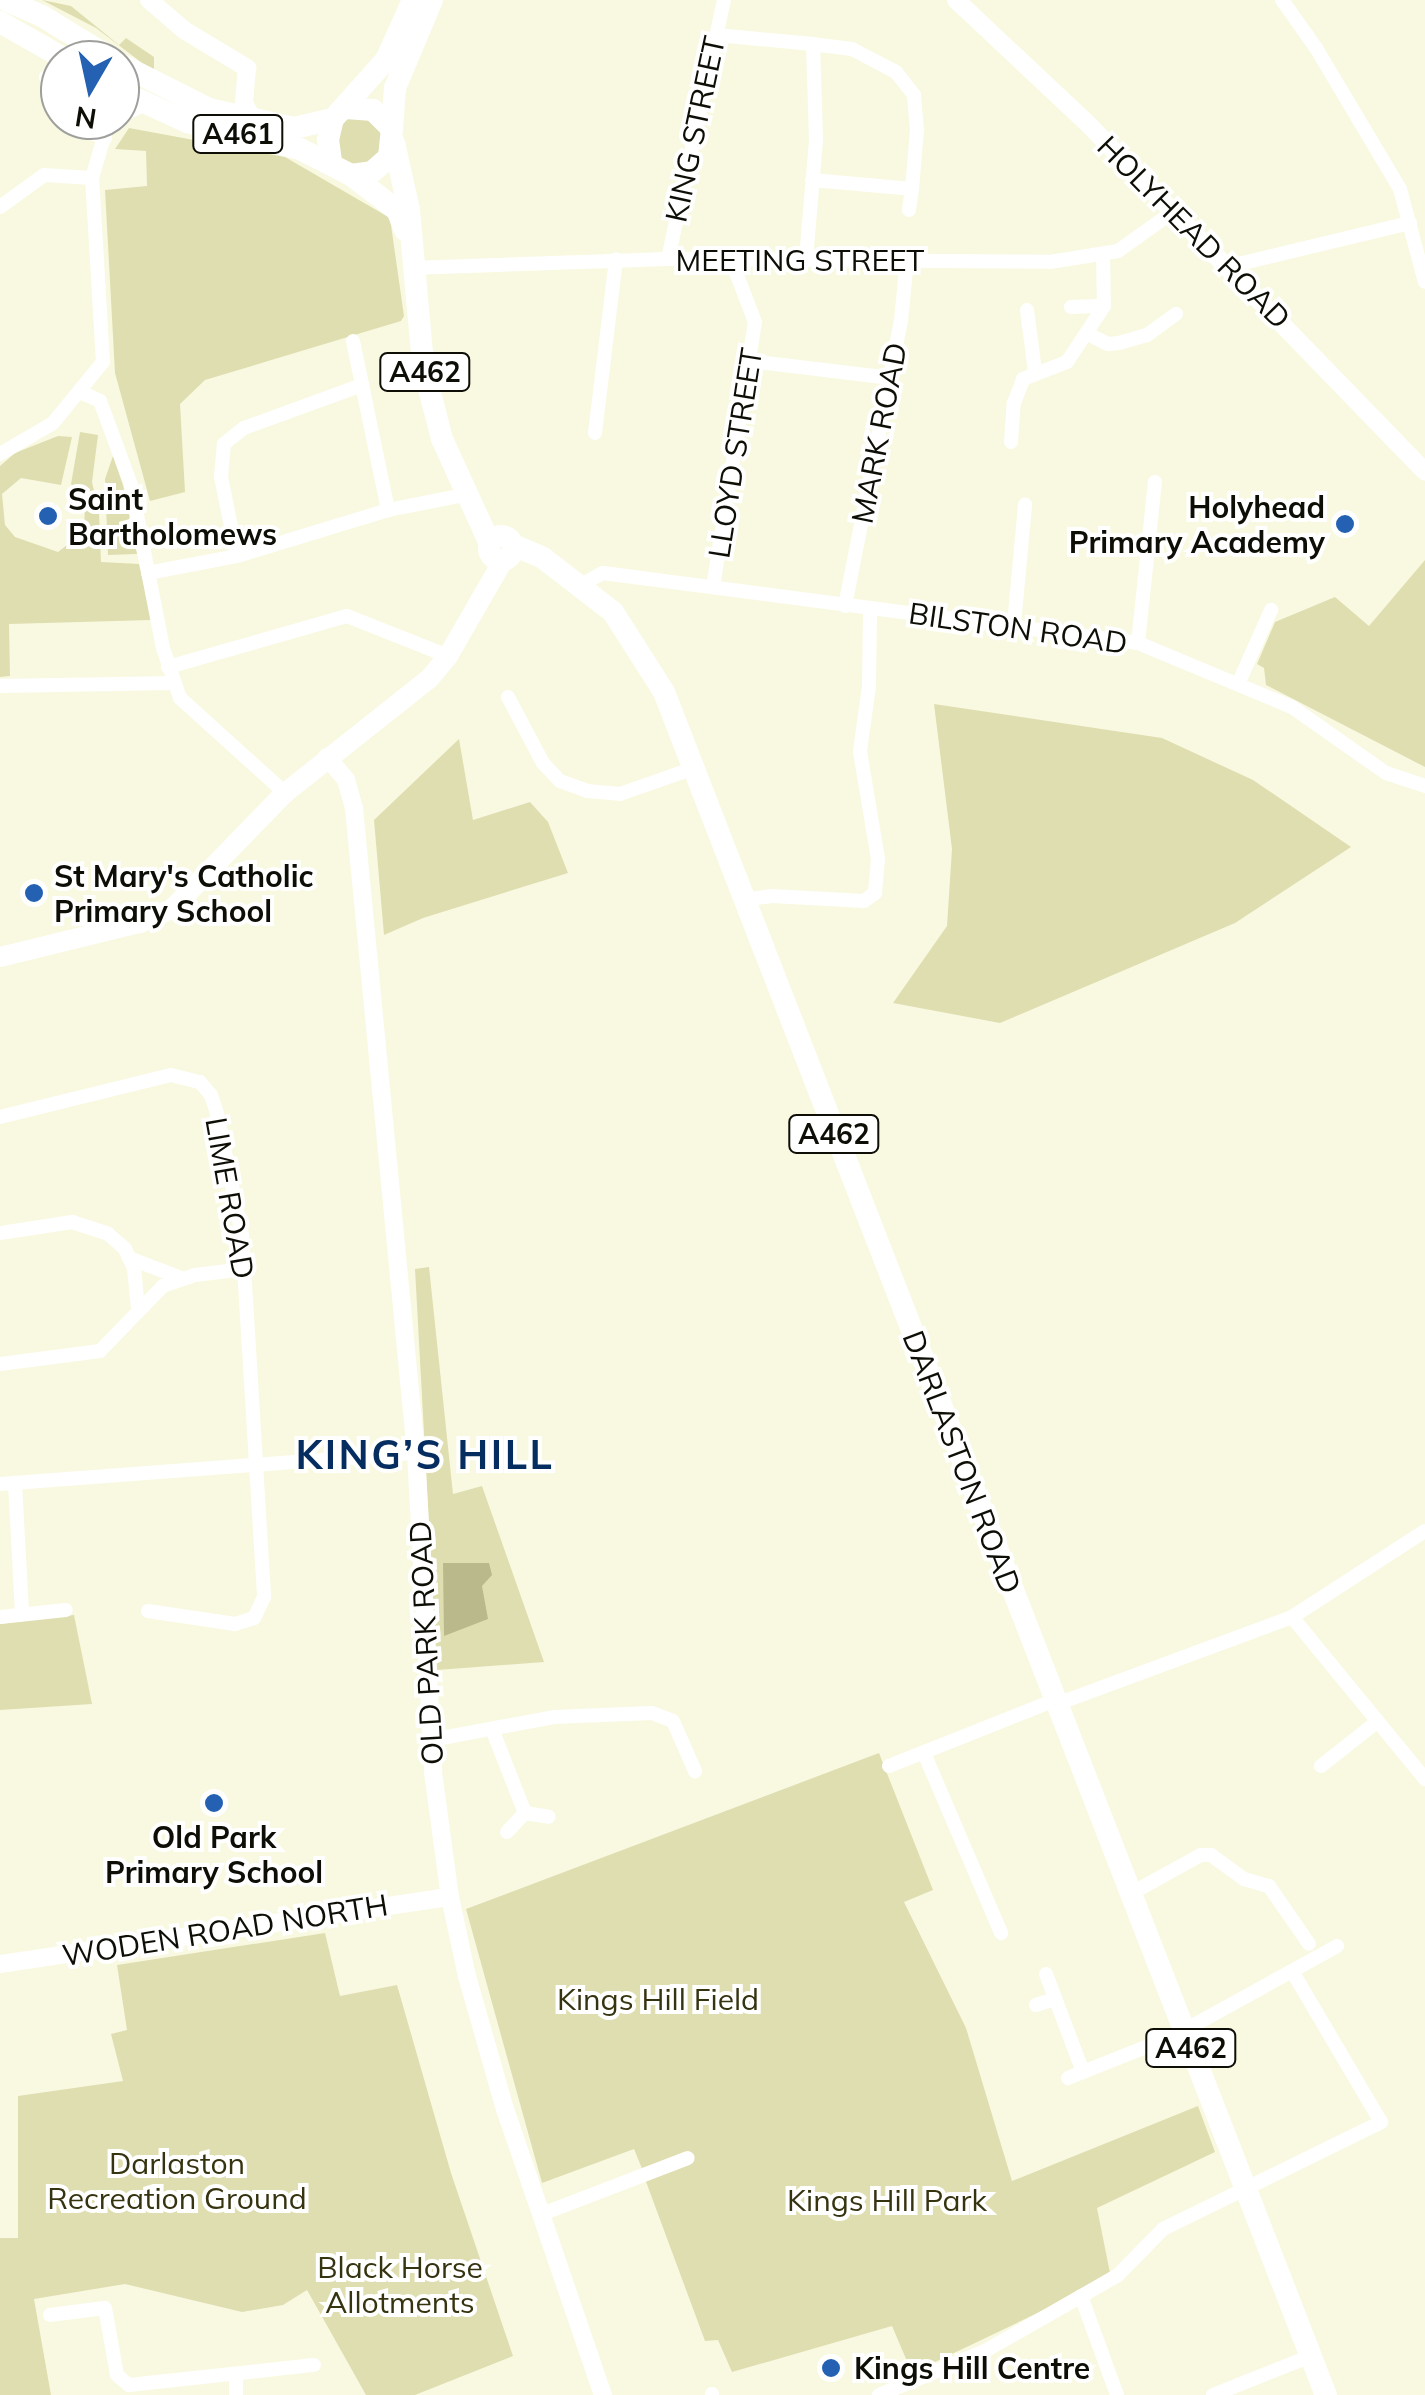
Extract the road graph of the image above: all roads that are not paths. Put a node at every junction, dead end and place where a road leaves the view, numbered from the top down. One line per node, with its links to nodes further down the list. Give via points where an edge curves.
1 (5, 0): 9 (main road)
2 (150, 0): 18 (street, via 184,30 247,68 244,103)
3 (413, 0): 17 (main road, via 386,60)
4 (432, 0): 19 (main road, via 395,88)
5 (724, 0): 10 (street, KING STREET)
6 (956, 0): 28 (street, HOLYHEAD ROAD)
7 (1282, 0): 29 (street, via 1400,189)
8 (0, 22): 14 (main road)
9 (64, 29): 11 (main road); 12 (main road)
10 (716, 36): 13 (street); 32 (street, KING STREET)
11 (75, 40)
12 (82, 40)
13 (813, 44): 24 (street); 25 (street, via 872,56 906,83 917,104)
14 (40, 45)
15 (140, 75): 18 (main road, via 184,99)
16 (140, 110): 21 (main road, A461)
17 (340, 114): 18 (main road, via 294,128); 19 (main road, via 373,110); 21 (main road, A461, via 328,140)
18 (253, 120)
19 (393, 136): 22 (main road, via 380,168); 30 (main road, A462)
20 (104, 140): 23 (street)
21 (331, 161): 22 (main road, A461)
22 (350, 175): 30 (main road, A462, via 397,210)
23 (92, 178): 26 (street, via 44,175); 50 (street, via 103,362)
24 (812, 180): 25 (street); 34 (street)
25 (912, 189): 27 (street)
26 (0, 207)
27 (909, 210)
28 (1174, 211): 31 (street, MEETING STREET, via 1134,244); 38 (street, HOLYHEAD ROAD)
29 (1410, 222): 38 (street); 39 (street)
30 (410, 243): 37 (main road, A462)
31 (1103, 254): 35 (street, MEETING STREET, via 1034,262); 40 (street)
32 (668, 258): 33 (street, MEETING STREET); 36 (street, MEETING STREET)
33 (616, 259): 37 (street, MEETING STREET); 52 (street)
34 (806, 260): 35 (street, MEETING STREET); 36 (street, MEETING STREET)
35 (907, 260): 48 (street, MARK ROAD)
36 (732, 262): 46 (street, LLOYD STREET, via 754,312)
37 (411, 268): 58 (main road, A462, via 422,365 442,439)
38 (1232, 271): 56 (street, HOLYHEAD ROAD)
39 (1425, 282)
40 (1104, 306): 41 (street); 44 (street)
41 (1071, 307)
42 (1027, 310): 47 (street)
43 (1176, 314): 44 (street, via 1119,344)
44 (1088, 334): 47 (street, via 1062,366)
45 (352, 342): 49 (street)
46 (749, 361): 48 (street); 65 (street, LLOYD STREET)
47 (1034, 372): 54 (street, via 1018,390)
48 (891, 378): 66 (street, MARK ROAD)
49 (362, 385): 60 (street); 62 (street, via 244,428 224,444 221,477)
50 (80, 392): 51 (street); 63 (street, via 100,401 116,443)
51 (51, 425): 53 (street); 55 (street)
52 (595, 433)
53 (0, 437)
54 (1011, 442)
55 (0, 454)
56 (1425, 472)
57 (1155, 482): 70 (street)
58 (469, 494): 60 (street); 61 (main road, DARLASTON ROAD / A462)
59 (1024, 504): 69 (street)
60 (388, 510): 62 (street)
61 (502, 549): 64 (main road, DARLASTON ROAD / A462, via 548,564); 71 (main road)
62 (237, 556): 63 (street)
63 (148, 573): 72 (street)
64 (581, 585): 65 (street, BILSTON ROAD, via 602,573); 78 (main road, DARLASTON ROAD / A462, via 640,648)
65 (712, 588): 66 (street, BILSTON ROAD)
66 (845, 606): 67 (street, BILSTON ROAD)
67 (870, 610): 69 (street, BILSTON ROAD); 81 (street, via 860,751 878,858 876,893 864,900)
68 (1271, 610): 73 (street)
69 (1014, 624): 70 (street, BILSTON ROAD)
70 (1138, 643): 73 (street, BILSTON ROAD)
71 (448, 656): 72 (street, via 347,616); 77 (main road, via 429,680)
72 (168, 667): 74 (street)
73 (1239, 682): 79 (street, BILSTON ROAD, via 1292,707 1386,773)
74 (173, 683): 75 (street); 80 (street, via 190,709)
75 (0, 686)
76 (508, 697): 78 (street, via 542,762 560,781 620,794)
77 (327, 757): 80 (main road); 90 (street, OLD PARK ROAD, via 346,780 354,808)
78 (696, 768): 81 (main road, DARLASTON ROAD / A462)
79 (1425, 786)
80 (285, 793): 82 (main road, via 186,897 159,916)
81 (743, 900): 99 (main road, DARLASTON ROAD / A462)
82 (0, 957)
83 (0, 1117): 86 (street, LIME ROAD, via 171,1075 200,1082 217,1114)
84 (0, 1234): 85 (street, via 72,1222 108,1234)
85 (129, 1258): 87 (street); 88 (street)
86 (244, 1269): 87 (street); 91 (street, LIME ROAD)
87 (181, 1278): 88 (street)
88 (138, 1309): 89 (street, via 100,1351)
89 (0, 1364)
90 (416, 1452): 91 (street); 102 (street, OLD PARK ROAD)
91 (259, 1465): 92 (street); 95 (street, LIME ROAD, via 264,1597 254,1618 224,1625)
92 (7, 1484): 96 (street)
93 (1425, 1531): 98 (street)
94 (66, 1610): 96 (street)
95 (148, 1611)
96 (22, 1614): 97 (street)
97 (0, 1617)
98 (1292, 1617): 99 (street); 100 (street)
99 (1056, 1702): 103 (street); 111 (main road, DARLASTON ROAD / A462)
100 (1377, 1722): 105 (street); 107 (street)
101 (492, 1729): 102 (street); 106 (street, via 652,1713 673,1721); 108 (street)
102 (431, 1740): 112 (street, OLD PARK ROAD)
103 (924, 1753): 104 (street); 113 (street)
104 (889, 1766)
105 (1322, 1766)
106 (695, 1771)
107 (1425, 1780)
108 (525, 1813): 109 (street); 110 (street)
109 (549, 1817)
110 (508, 1832)
111 (1130, 1894): 114 (street, via 1211,1855 1269,1886); 121 (main road, DARLASTON ROAD / A462)
112 (450, 1897): 116 (street, WODEN ROAD NORTH); 126 (street, OLD PARK ROAD, via 484,2037)
113 (1001, 1933)
114 (1309, 1944)
115 (1337, 1946): 117 (street)
116 (0, 1964)
117 (1292, 1970): 121 (street); 125 (street, via 1381,2122)
118 (1046, 1974): 119 (street)
119 (1055, 1998): 120 (street); 122 (street)
120 (1036, 2005)
121 (1183, 2028): 122 (street); 125 (main road, DARLASTON ROAD / A462)
122 (1083, 2072): 123 (street)
123 (1068, 2078)
124 (688, 2158): 126 (street)
125 (1245, 2185): 127 (street, via 1163,2229 1118,2274); 129 (main road, DARLASTON ROAD / A462)
126 (542, 2214): 133 (street, OLD PARK ROAD)
127 (1081, 2296): 134 (street, via 985,2351); 135 (street)
128 (50, 2315): 131 (street, via 105,2308 117,2374 129,2385)
129 (1311, 2356): 136 (street); 137 (main road, DARLASTON ROAD / A462)
130 (314, 2365): 131 (street)
131 (236, 2374): 132 (street)
132 (236, 2395)
133 (603, 2395)
134 (881, 2395)
135 (1117, 2395)
136 (1214, 2395)
137 (1326, 2395)

